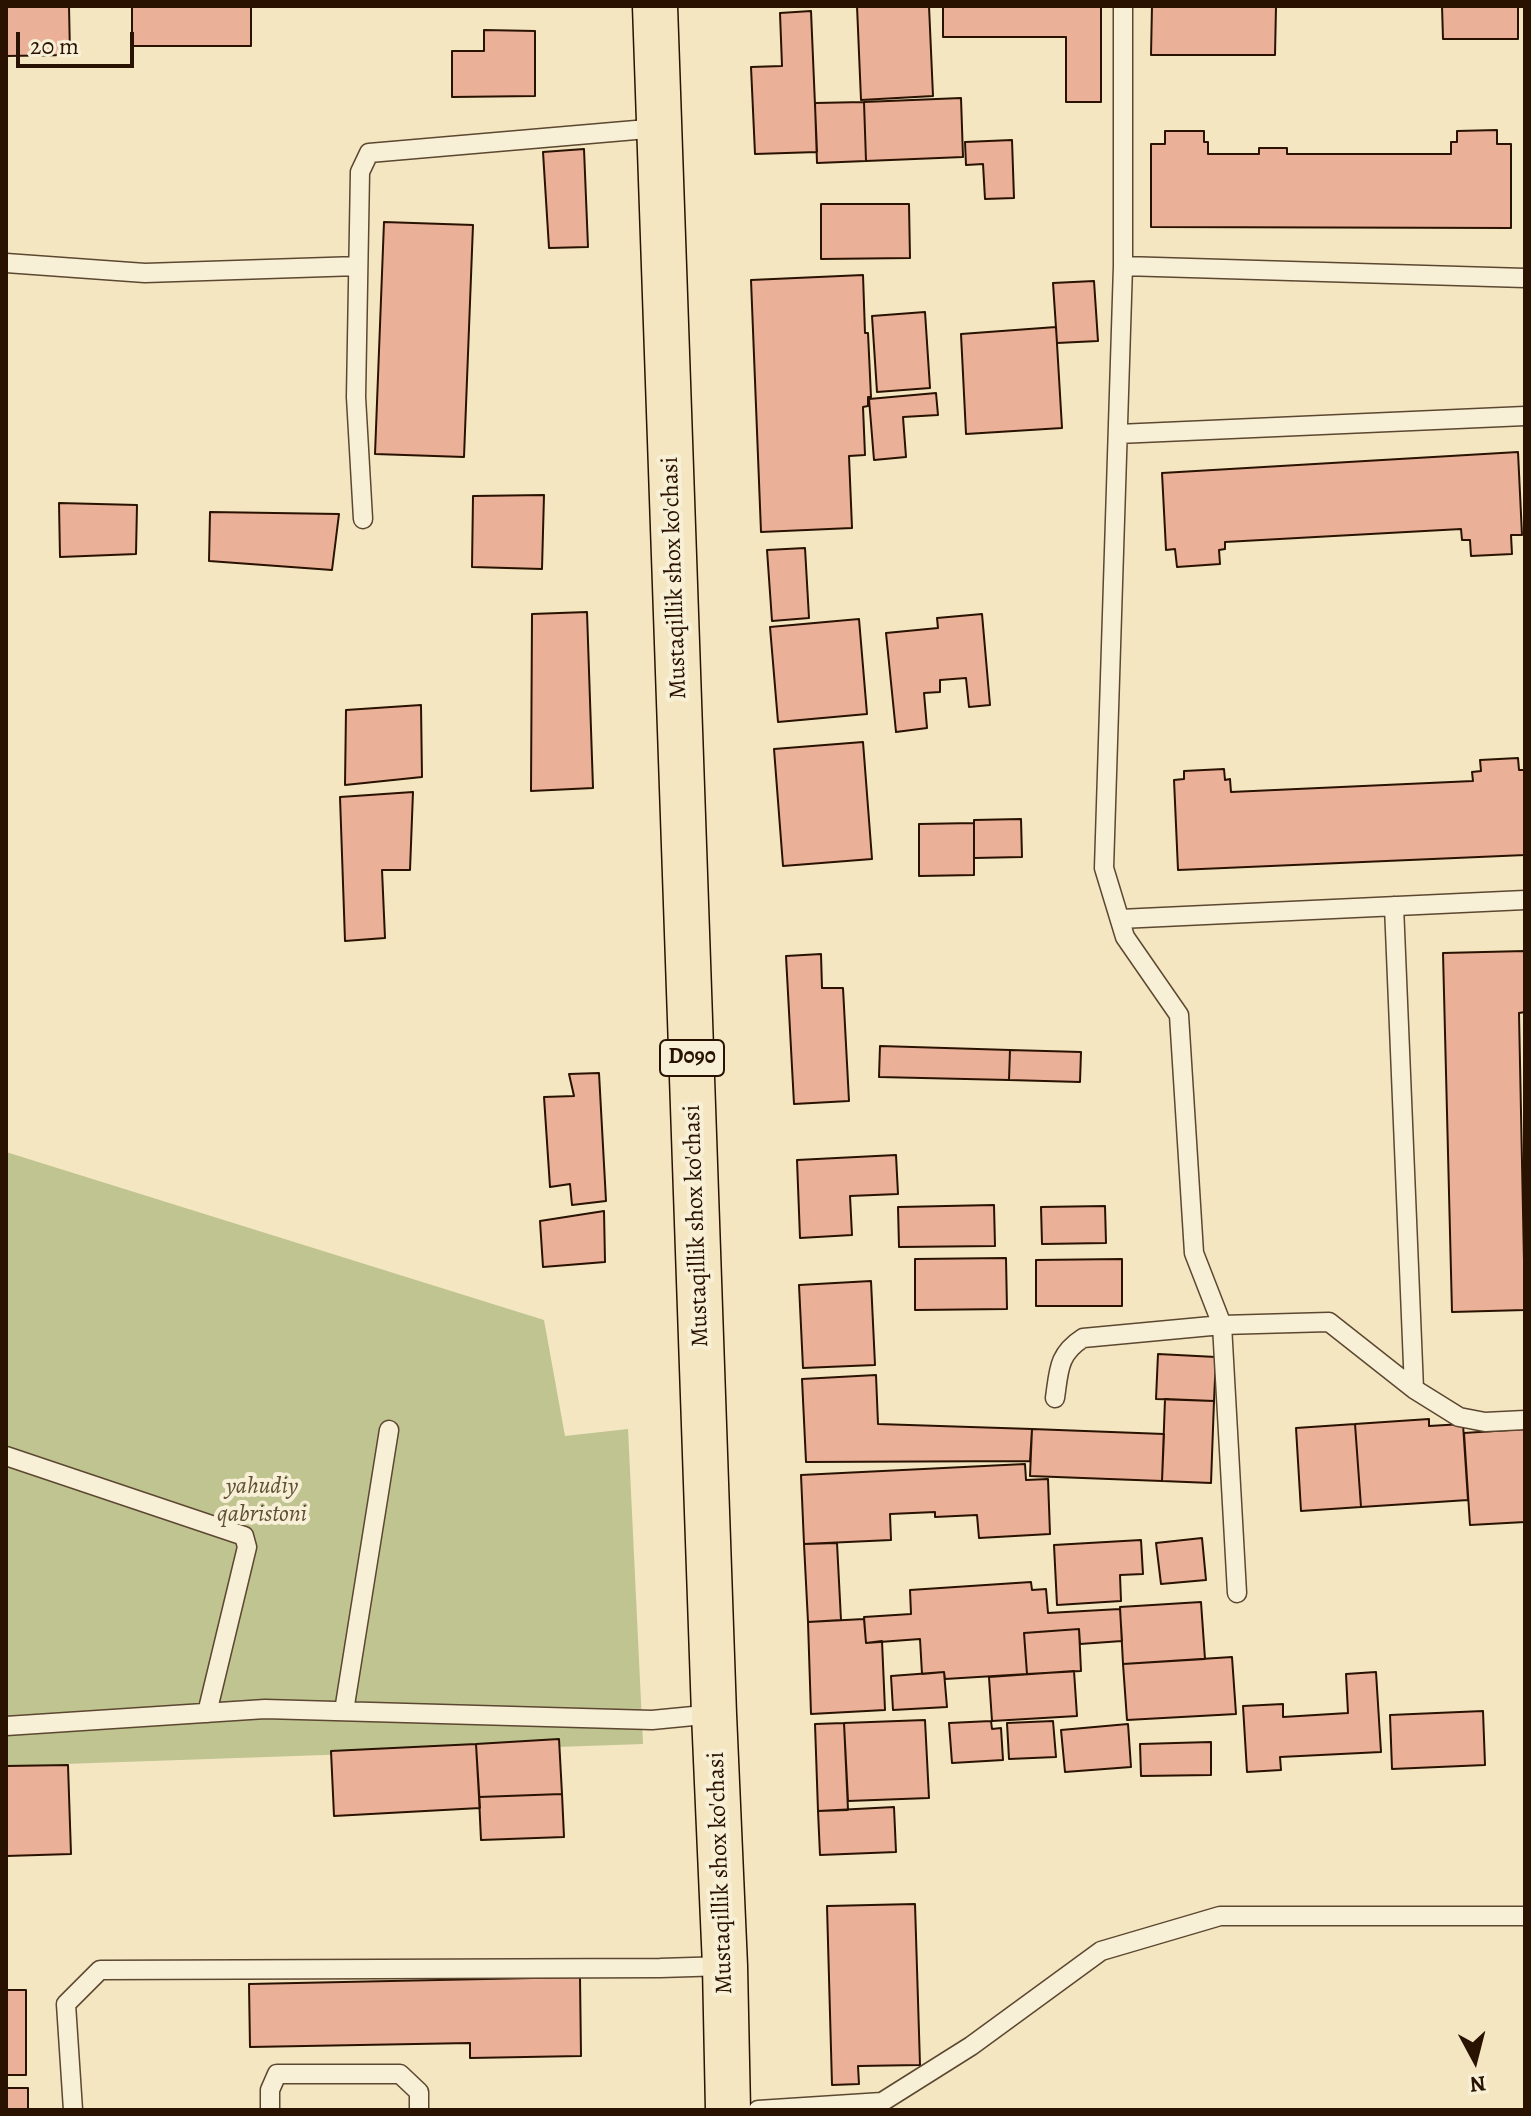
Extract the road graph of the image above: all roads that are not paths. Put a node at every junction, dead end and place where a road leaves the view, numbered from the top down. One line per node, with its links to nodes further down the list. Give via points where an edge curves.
1 (655, 6): 3 (main road, Mustaqillik shox ko'chasi / D090)
2 (1123, 6): 6 (lane)
3 (659, 128): 5 (lane, via 369,153 360,172); 23 (main road, Mustaqillik shox ko'chasi / D090)
4 (6, 263): 5 (lane, via 145,273)
5 (358, 266): 10 (lane, via 356,397)
6 (1123, 266): 7 (lane); 9 (lane)
7 (1525, 278)
8 (1525, 416): 9 (lane)
9 (1118, 434): 13 (lane, via 1104,868)
10 (363, 519)
11 (1525, 900): 12 (lane)
12 (1394, 906): 13 (lane); 15 (lane)
13 (1120, 919): 14 (lane, via 1125,937 1179,1015 1194,1253)
14 (1222, 1325): 15 (lane, via 1329,1322); 16 (lane, via 1083,1338 1061,1360); 20 (lane)
15 (1414, 1389): 17 (lane, via 1459,1417)
16 (1055, 1398)
17 (1525, 1420)
18 (389, 1430): 21 (lane)
19 (6, 1456): 22 (lane, via 244,1536 247,1547)
20 (1237, 1593)
21 (344, 1711): 22 (lane); 23 (lane, via 652,1720)
22 (207, 1713): 24 (lane)
23 (714, 1714): 26 (main road, Mustaqillik shox ko'chasi / D090)
24 (6, 1726)
25 (1525, 1916): 31 (lane, via 1220,1916 1101,1951 971,2046 882,2102)
26 (725, 1966): 27 (lane, via 100,1970 66,2004); 30 (main road, Mustaqillik shox ko'chasi / D090)
27 (73, 2110)
28 (270, 2110): 29 (lane, via 277,2074 400,2074 419,2092)
29 (419, 2110)
30 (728, 2110)
31 (758, 2110)

